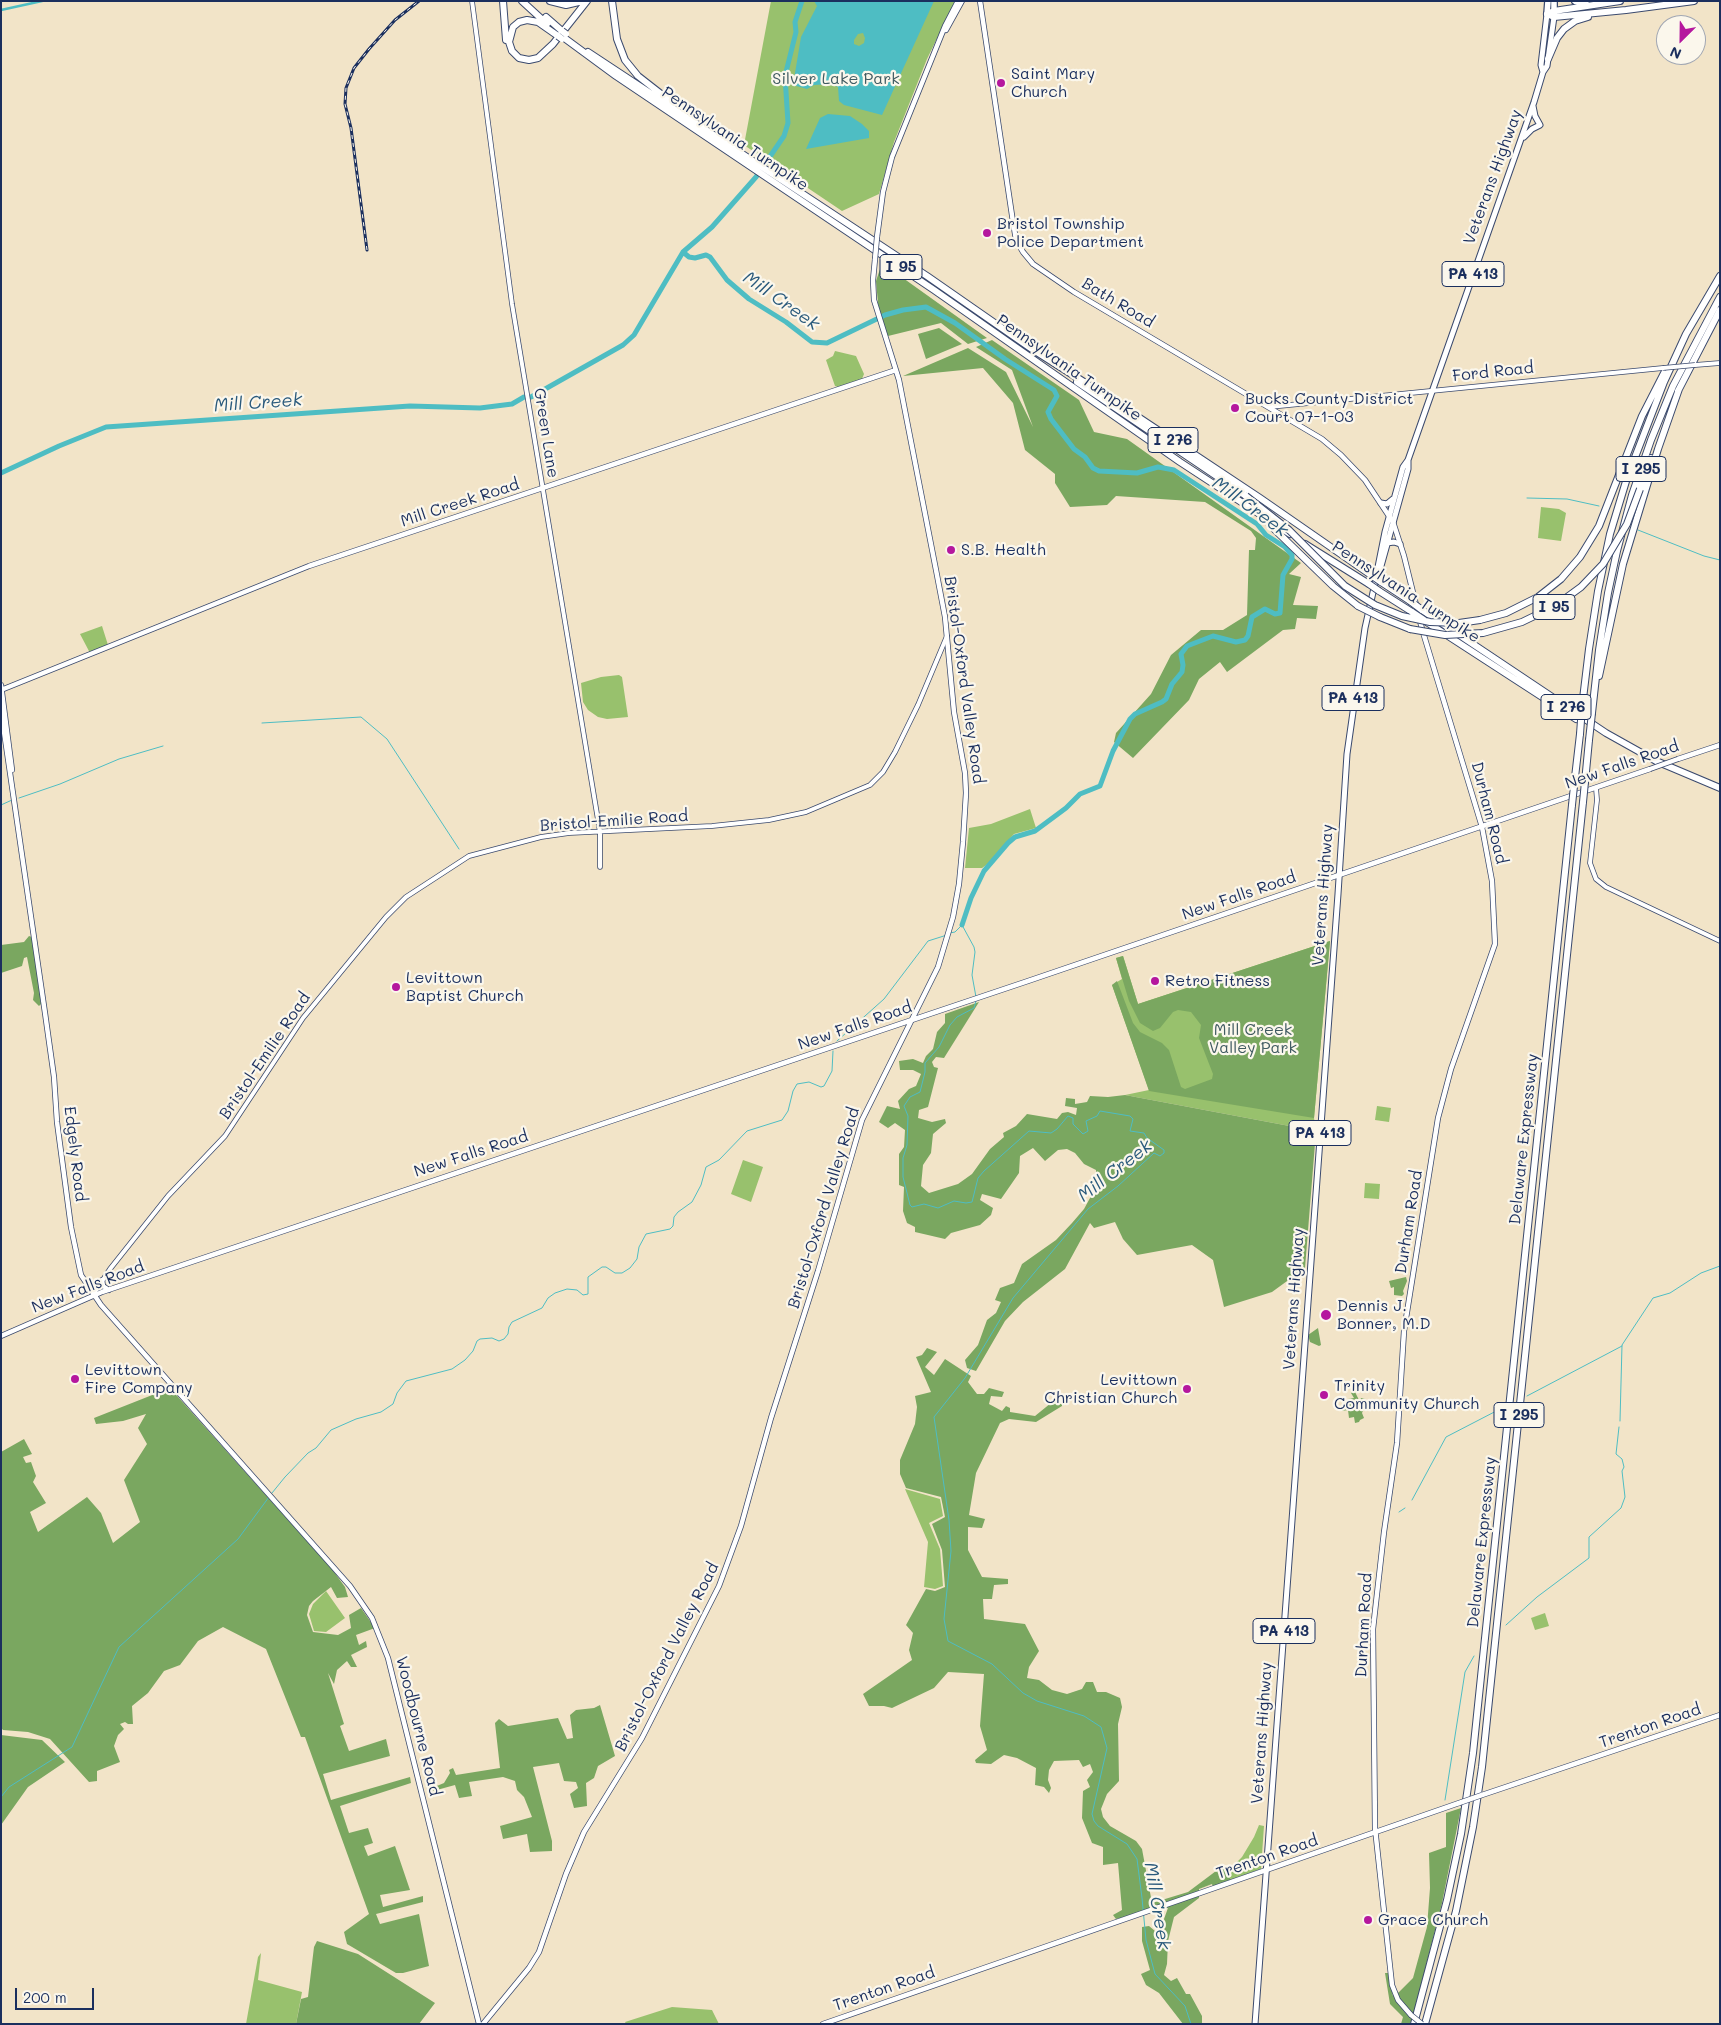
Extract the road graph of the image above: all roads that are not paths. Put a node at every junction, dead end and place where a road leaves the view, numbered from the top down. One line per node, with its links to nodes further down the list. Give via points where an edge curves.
1 (472, 1): 39 (street, Green Lane, via 510,288)
2 (503, 1): 7 (highway, via 508,49 518,60 528,63 544,56)
3 (522, 1): 20 (highway, Pennsylvania Turnpike / I 95)
4 (528, 1): 20 (highway, Pennsylvania Turnpike / I 95)
5 (550, 1): 6 (highway, via 566,5)
6 (583, 1)
7 (589, 1): 20 (highway, via 549,48 538,58 519,58 509,42 513,27 527,20 538,22)
8 (612, 1): 26 (highway, via 618,42 625,60 635,73)
9 (958, 1): 21 (main road, Bristol-Oxford Valley Road)
10 (962, 1): 21 (main road, Bristol-Oxford Valley Road)
11 (979, 1): 37 (main road, Bath Road, via 1014,232 1023,252 1033,264 1074,292)
12 (1548, 1): 19 (highway, Veterans Highway / PA 413)
13 (1554, 1): 19 (highway, Veterans Highway / PA 413)
14 (1575, 1): 17 (highway)
15 (1620, 1): 17 (highway)
16 (1694, 1): 18 (highway)
17 (1592, 5): 19 (highway)
18 (1626, 10): 19 (highway); 22 (highway, via 1570,24 1559,35)
19 (1551, 14): 22 (main road, Veterans Highway / PA 413); 23 (main road, Veterans Highway / PA 413, via 1541,65)
20 (561, 35): 26 (highway, Pennsylvania Turnpike / I 95); 26 (highway, Pennsylvania Turnpike / I 95, via 625,83)
21 (942, 35): 34 (main road, Bristol-Oxford Valley Road, bridge, via 890,163 881,199 873,290 877,315)
22 (1548, 59): 23 (main road, Veterans Highway / PA 413)
23 (1543, 72): 24 (main road, Veterans Highway / PA 413)
24 (1533, 106): 25 (main road, Veterans Highway / PA 413); 25 (main road, via 1540,125)
25 (1521, 139): 36 (main road, Veterans Highway / PA 413)
26 (753, 162): 27 (highway, Pennsylvania Turnpike / I 95)
27 (772, 174): 32 (highway, Pennsylvania Turnpike / I 95); 42 (highway, Pennsylvania Turnpike / I 95)
28 (1720, 276): 31 (highway, Delaware Expressway / I 95)
29 (1720, 297): 50 (highway, Delaware Expressway / I 295, via 1670,393 1634,488 1608,593)
30 (1720, 310): 35 (highway, I 95)
31 (1686, 334): 32 (highway, I 95, bridge, via 1650,399 1599,526 1580,557 1561,579 1538,597 1506,613 1452,623 1423,621 1375,606 1345,586 1289,530 1246,496); 78 (highway, Delaware Expressway / I 295, bridge, via 1647,422 1614,520 1594,612 1473,1754 1447,1900)
32 (1032, 349): 47 (highway, Pennsylvania Turnpike / I 276, via 1125,408)
33 (1720, 363): 36 (street, Ford Road, bridge)
34 (896, 370): 39 (main road, Mill Creek Road); 48 (main road, Bristol-Oxford Valley Road)
35 (1679, 389): 42 (highway, I 95, bridge, via 1627,524 1602,564 1581,587 1555,606 1522,622 1483,633 1445,634 1410,629 1380,618 1338,591); 50 (highway, via 1622,564)
36 (1432, 390): 37 (street, Ford Road); 38 (main road, Veterans Highway / PA 413)
37 (1268, 407): 41 (main road, Bath Road, via 1337,451 1360,474)
38 (1408, 460): 40 (main road, Veterans Highway / PA 413); 44 (main road, Veterans Highway / PA 413)
39 (542, 488): 49 (main road, Mill Creek Road, via 308,566); 58 (street, Green Lane)
40 (1395, 494): 41 (main road, via 1389,503); 43 (main road, Veterans Highway / PA 413)
41 (1381, 504): 43 (main road, Bath Road)
42 (1254, 512): 56 (highway, Pennsylvania Turnpike / I 276, bridge, via 1616,744 1667,771)
43 (1389, 516): 44 (main road, Bath Road); 47 (main road, Veterans Highway / PA 413)
44 (1393, 522): 45 (main road, Veterans Highway / PA 413); 46 (main road, Durham Road)
45 (1387, 543): 46 (main road); 47 (main road, Veterans Highway / PA 413)
46 (1400, 544): 57 (main road, Durham Road, via 1422,629)
47 (1376, 579): 55 (highway, Pennsylvania Turnpike / I 276, bridge, via 1606,733 1663,764); 60 (main road, Veterans Highway / PA 413, via 1352,710)
48 (947, 636): 58 (street, Bristol-Emilie Road, via 895,752 883,772 870,785 806,812 769,820); 62 (main road, Bristol-Oxford Valley Road, via 954,712 966,783 959,884 938,967)
49 (2, 690): 53 (main road, Edgely Road)
50 (1592, 710): 79 (highway, Delaware Expressway / I 295, bridge, via 1484,1757 1461,1888)
51 (1, 711): 53 (main road, Edgely Road)
52 (1720, 745): 54 (main road, New Falls Road, bridge)
53 (12, 774): 69 (main road, Edgely Road, via 74,1241 81,1275)
54 (1596, 788): 57 (main road, New Falls Road); 61 (street, via 1590,863 1596,879 1606,887)
55 (1720, 788)
56 (1720, 793)
57 (1482, 827): 60 (main road, New Falls Road); 73 (main road, Durham Road, via 1492,880 1495,944 1451,1069 1438,1118 1404,1331 1397,1443 1373,1629)
58 (600, 832): 59 (street, Green Lane); 67 (street, Bristol-Emilie Road, via 548,836 469,856 398,904 296,1028 220,1142 168,1196)
59 (600, 867)
60 (1340, 875): 63 (main road, New Falls Road); 74 (main road, Veterans Highway / PA 413)
61 (1720, 941)
62 (920, 1004): 63 (main road); 64 (main road, Bristol-Oxford Valley Road)
63 (929, 1014): 64 (main road, New Falls Road)
64 (912, 1020): 65 (main road, New Falls Road); 66 (main road, Bristol-Oxford Valley Road)
65 (892, 1026): 66 (main road, via 900,1028); 68 (main road, New Falls Road)
66 (904, 1034): 75 (main road, Bristol-Oxford Valley Road, via 862,1120 741,1526 719,1586 650,1725 583,1835 539,1952 528,1970)
67 (102, 1280): 68 (main road, via 103,1286); 69 (street, Bristol-Emilie Road)
68 (109, 1290): 69 (main road, New Falls Road)
69 (93, 1295): 70 (main road, New Falls Road); 71 (main road, Edgely Road)
70 (1, 1336)
71 (252, 1475): 75 (main road, Woodbourne Road, via 356,1593 382,1638)
72 (1720, 1715): 73 (main road, Trenton Road, bridge)
73 (1375, 1833): 74 (main road, Trenton Road); 79 (main road, Durham Road, bridge, via 1392,1985 1398,2000)
74 (1266, 1871): 76 (main road, Trenton Road); 77 (main road, Veterans Highway / PA 413)
75 (481, 2024)
76 (823, 2024)
77 (1255, 2024)
78 (1414, 2024)
79 (1423, 2024)

